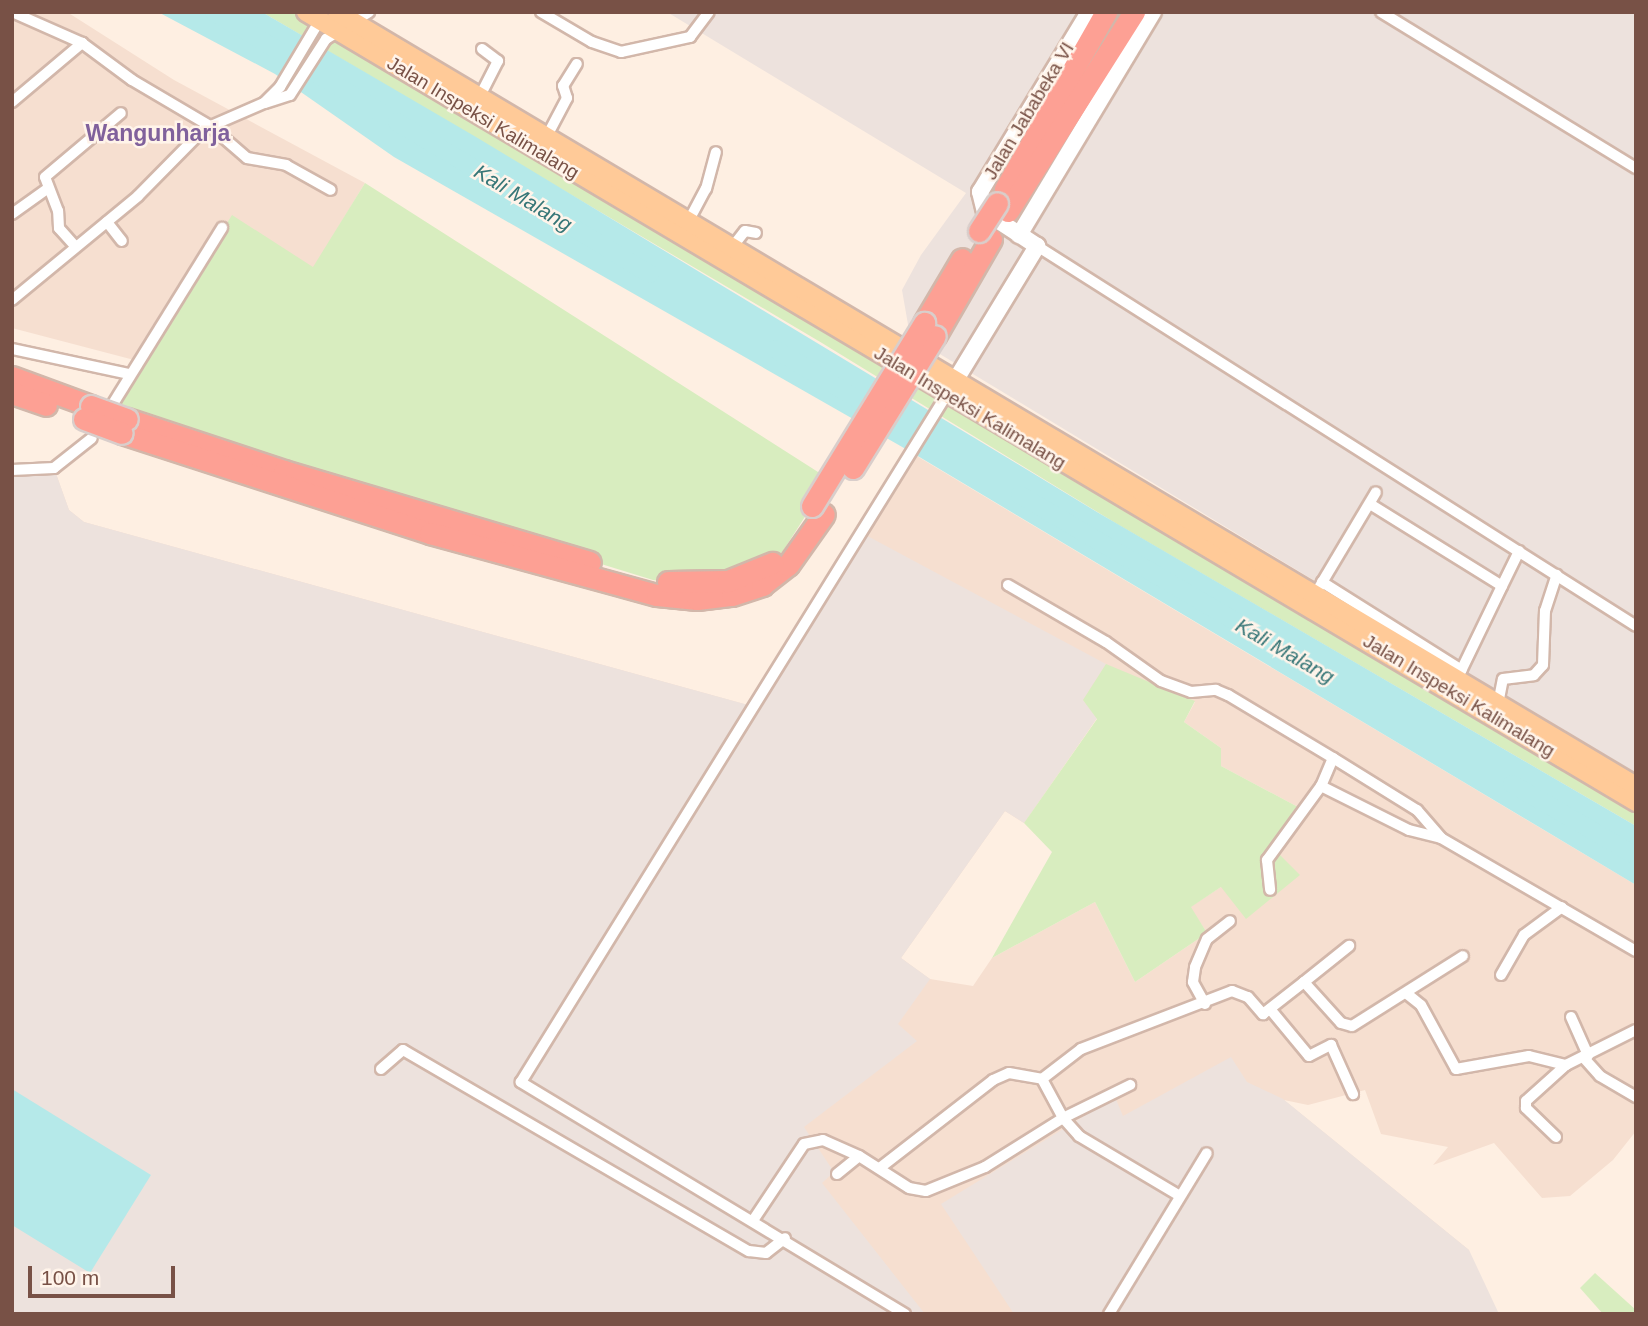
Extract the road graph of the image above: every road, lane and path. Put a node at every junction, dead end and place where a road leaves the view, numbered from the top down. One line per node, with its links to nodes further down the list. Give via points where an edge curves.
1 (541, 12): 2 (street, via 592,42 621,52 690,37)
2 (709, 12)
3 (1089, 12): 30 (main road, Jalan Jababeka VI, via 980,192 985,212)
4 (1106, 12): 24 (highway)
5 (1134, 12): 24 (highway)
6 (1153, 12): 30 (main road)
7 (1381, 12): 21 (street)
8 (15, 18): 11 (street)
9 (313, 20): 10 (main road, Jalan Inspeksi Kalimalang); 14 (street)
10 (345, 23): 14 (street); 16 (main road, Jalan Inspeksi Kalimalang)
11 (82, 43): 15 (street); 18 (street, via 132,80)
12 (482, 48): 16 (street, via 498,61)
13 (577, 64): 19 (street, via 563,86 567,98)
14 (285, 91): 18 (street)
15 (12, 102)
16 (475, 104): 19 (main road, Jalan Inspeksi Kalimalang); 28 (main road, Jalan Inspeksi Kalimalang)
17 (121, 113): 22 (street, via 45,177)
18 (210, 125): 23 (street, via 247,158 286,165); 26 (street)
19 (547, 136): 28 (main road, Jalan Inspeksi Kalimalang)
20 (716, 152): 28 (street, via 706,190)
21 (1636, 168)
22 (47, 189): 25 (street); 32 (street, via 58,211 59,228)
23 (331, 190)
24 (1002, 207): 41 (highway, bridge, via 818,510 758,572 692,584 653,580)
25 (12, 214)
26 (107, 222): 31 (street); 32 (street)
27 (222, 228): 37 (street)
28 (684, 228): 34 (main road, Jalan Inspeksi Kalimalang)
29 (756, 233): 34 (street, via 745,231)
30 (1019, 235): 33 (main road, Jalan Jababeka VI)
31 (121, 241)
32 (75, 246): 35 (street)
33 (1037, 246): 39 (main road); 45 (street)
34 (727, 253): 39 (main road, Jalan Inspeksi Kalimalang)
35 (12, 300)
36 (12, 349): 37 (street)
37 (130, 374): 41 (street)
38 (12, 377): 41 (highway)
39 (949, 391): 49 (main road, Jalan Inspeksi Kalimalang); 56 (main road, Jalan Inspeksi Kalimalang); 85 (street, via 521,1082)
40 (12, 393): 41 (highway)
41 (104, 420): 42 (street, via 54,468)
42 (12, 470)
43 (1376, 492): 44 (street)
44 (1370, 504): 48 (street); 49 (street)
45 (1519, 551): 46 (street); 48 (street)
46 (1557, 575): 50 (street); 52 (street, via 1545,611 1543,665 1534,675 1503,679)
47 (1008, 586): 53 (street, via 1106,642 1161,681 1191,692 1216,690 1228,695)
48 (1502, 586): 51 (street)
49 (1318, 588): 51 (main road, Jalan Inspeksi Kalimalang)
50 (1636, 625)
51 (1460, 675): 52 (main road, Jalan Inspeksi Kalimalang)
52 (1498, 704): 55 (main road, Jalan Inspeksi Kalimalang)
53 (1333, 758): 54 (street); 57 (street, via 1417,810)
54 (1321, 786): 57 (street, via 1409,830); 58 (street, via 1267,860)
55 (1636, 786)
56 (1636, 802)
57 (1441, 838): 59 (street)
58 (1270, 890)
59 (1562, 907): 62 (street); 64 (street, via 1524,935)
60 (1230, 921): 67 (street, via 1207,939 1195,967 1193,982)
61 (1349, 946): 65 (street)
62 (1636, 951)
63 (1463, 956): 66 (street)
64 (1501, 975)
65 (1304, 982): 66 (street, via 1347,1026 1364,1021); 68 (street)
66 (1406, 993): 72 (street, via 1420,1005 1457,1069 1529,1056)
67 (1205, 1004): 68 (street, via 1238,991 1259,1012); 74 (street, via 1168,1012 1081,1049)
68 (1270, 1009): 76 (street, via 1309,1056 1331,1045)
69 (1572, 1017): 71 (street)
70 (1636, 1030): 71 (street)
71 (1585, 1056): 72 (street); 77 (street, via 1608,1082)
72 (1566, 1065): 79 (street, via 1525,1104)
73 (381, 1069): 86 (street, via 403,1050 749,1251 766,1254)
74 (1042, 1079): 78 (street); 82 (street, via 1009,1073 993,1080)
75 (1130, 1085): 78 (street)
76 (1353, 1094)
77 (1636, 1097)
78 (1063, 1118): 82 (street, via 985,1167 926,1191 909,1188); 84 (street, via 1079,1136)
79 (1556, 1137)
80 (1207, 1153): 84 (street)
81 (859, 1156): 82 (street); 83 (street); 85 (street, via 823,1140 804,1144)
82 (881, 1167)
83 (837, 1174)
84 (1180, 1196): 87 (street)
85 (754, 1219): 86 (street)
86 (785, 1238): 88 (street)
87 (1110, 1313)
88 (905, 1314)

